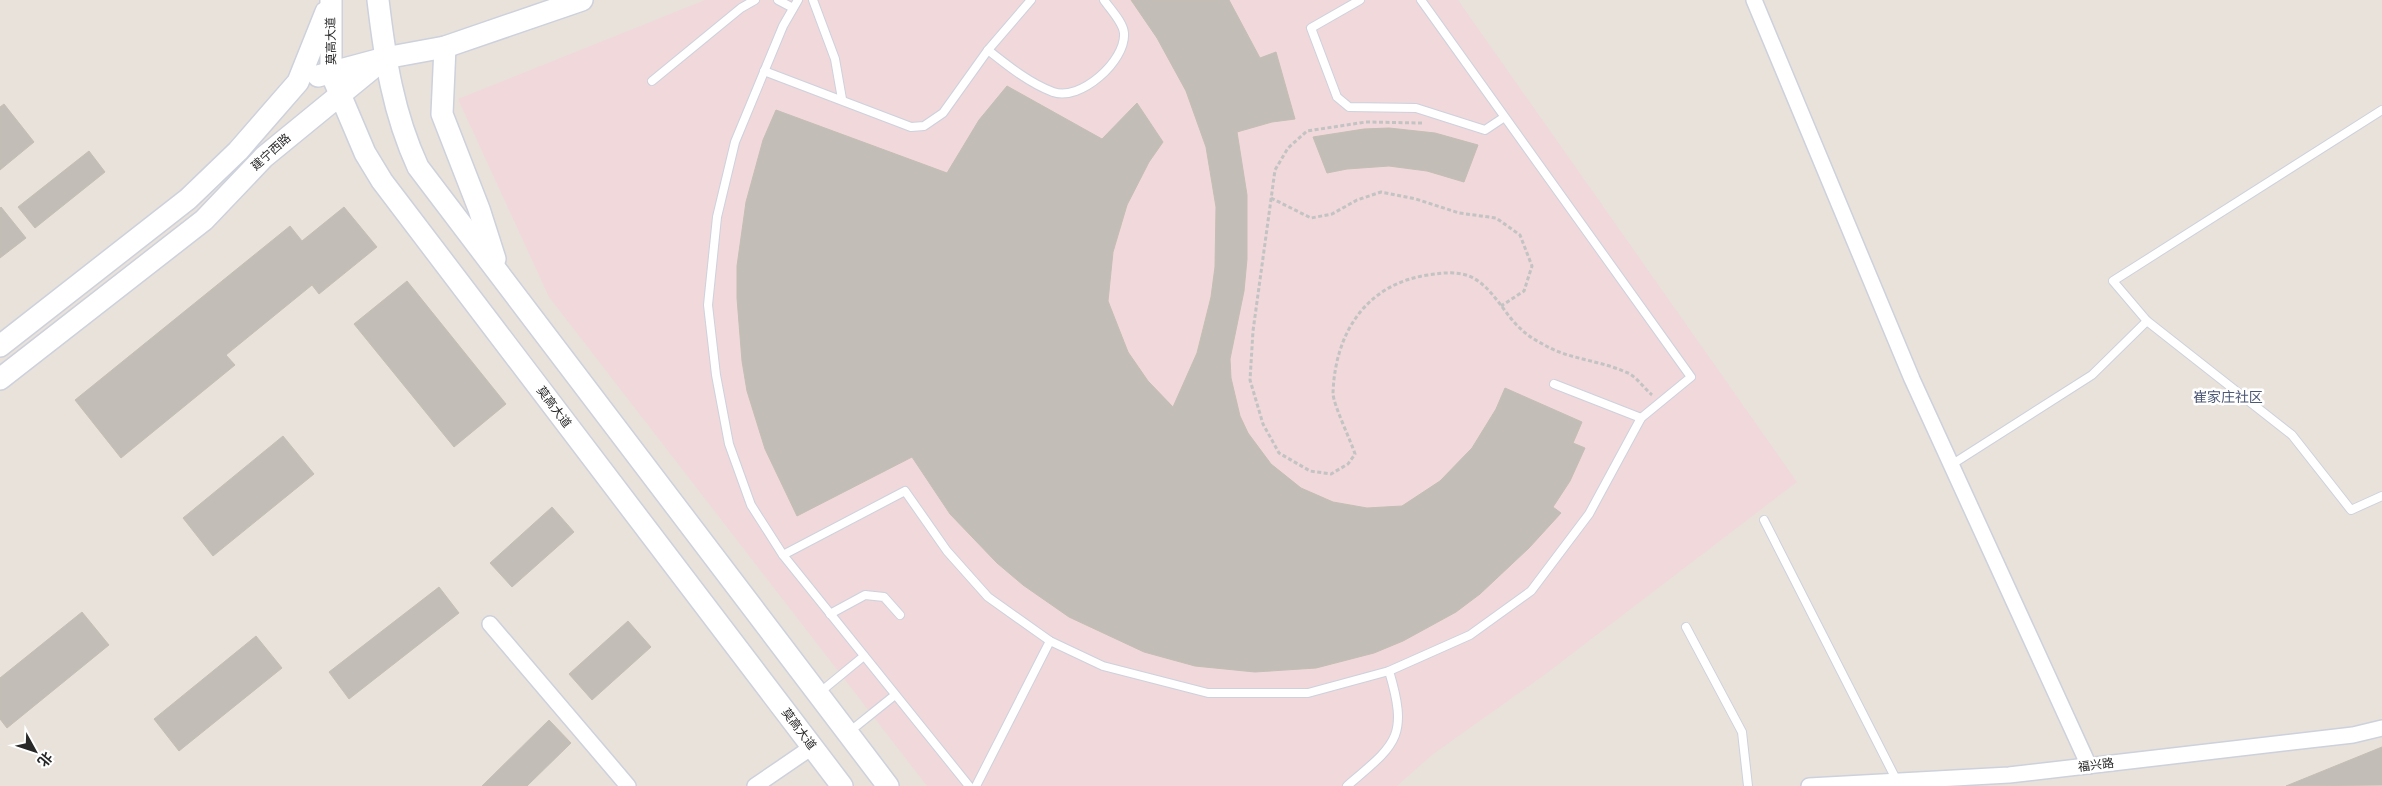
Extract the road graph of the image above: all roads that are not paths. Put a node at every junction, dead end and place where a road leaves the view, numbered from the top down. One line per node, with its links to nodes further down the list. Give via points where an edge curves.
1 (378, 0): 16 (main road)
2 (582, 0): 14 (main road, 建宁西路)
3 (755, 0): 19 (lane)
4 (778, 0): 13 (lane)
5 (798, 0): 13 (lane)
6 (813, 0): 22 (lane, via 835,59)
7 (1031, 0): 15 (lane)
8 (1104, 0): 15 (lane, via 1124,31 1122,48 1118,58 1102,75 1070,93 1054,92 1013,69)
9 (1360, 0): 24 (lane, via 1311,28 1337,97 1349,107 1416,108 1485,130)
10 (1420, 0): 24 (lane)
11 (1754, 0): 31 (street)
12 (331, 1): 18 (main road, 莫高大道); 20 (main road, 建宁西路)
13 (793, 8): 17 (lane)
14 (445, 47): 16 (main road, 建宁西路); 25 (main road, via 442,114 479,209)
15 (988, 50): 22 (lane, via 943,113 924,126 911,127)
16 (385, 58): 18 (main road); 21 (main road, 建宁西路); 25 (main road, via 403,135 418,167)
17 (764, 71): 22 (lane); 34 (lane, via 735,142 717,218 708,305 716,375 729,444 751,505)
18 (331, 73): 20 (main road); 21 (main road, 莫高大道)
19 (652, 81)
20 (298, 82): 27 (main road, 建宁西路, via 238,151 188,199)
21 (341, 93): 28 (main road, 建宁西路, via 264,156 204,220); 46 (main road, 莫高大道, via 366,153 382,181)
22 (842, 99)
23 (2382, 110): 26 (lane, via 2113,281)
24 (1504, 118): 30 (lane, via 1691,377)
25 (500, 276): 42 (main road)
26 (2147, 321): 31 (lane, via 2092,375); 32 (lane, via 2292,434 2351,510)
27 (0, 346)
28 (0, 379)
29 (1554, 384): 30 (lane)
30 (1641, 418): 41 (lane, via 1589,514 1531,591 1470,635)
31 (1951, 465): 47 (street)
32 (2382, 496)
33 (1764, 520): 48 (lane)
34 (783, 555): 35 (lane); 39 (lane, via 905,491 946,551 988,597)
35 (830, 614): 36 (lane, via 866,595 884,597); 40 (lane)
36 (900, 615)
37 (490, 624): 49 (street)
38 (1686, 627): 56 (lane, via 1742,732)
39 (1050, 641): 41 (lane, via 1103,666 1208,693 1308,693); 54 (lane)
40 (864, 656): 42 (lane); 43 (lane)
41 (1390, 671): 55 (lane, via 1398,701 1399,724 1387,751)
42 (818, 694): 45 (main road)
43 (896, 695): 45 (lane); 53 (lane)
44 (2382, 728): 47 (street, 福兴路, via 2353,736)
45 (848, 733): 52 (main road)
46 (812, 747): 50 (street); 51 (main road, 莫高大道)
47 (2089, 766): 48 (street, 福兴路, via 2009,775)
48 (1897, 781): 57 (street, 福兴路)
49 (628, 786)
50 (755, 786)
51 (842, 786)
52 (888, 786)
53 (969, 786)
54 (976, 786)
55 (1347, 786)
56 (1748, 786)
57 (1809, 786)

